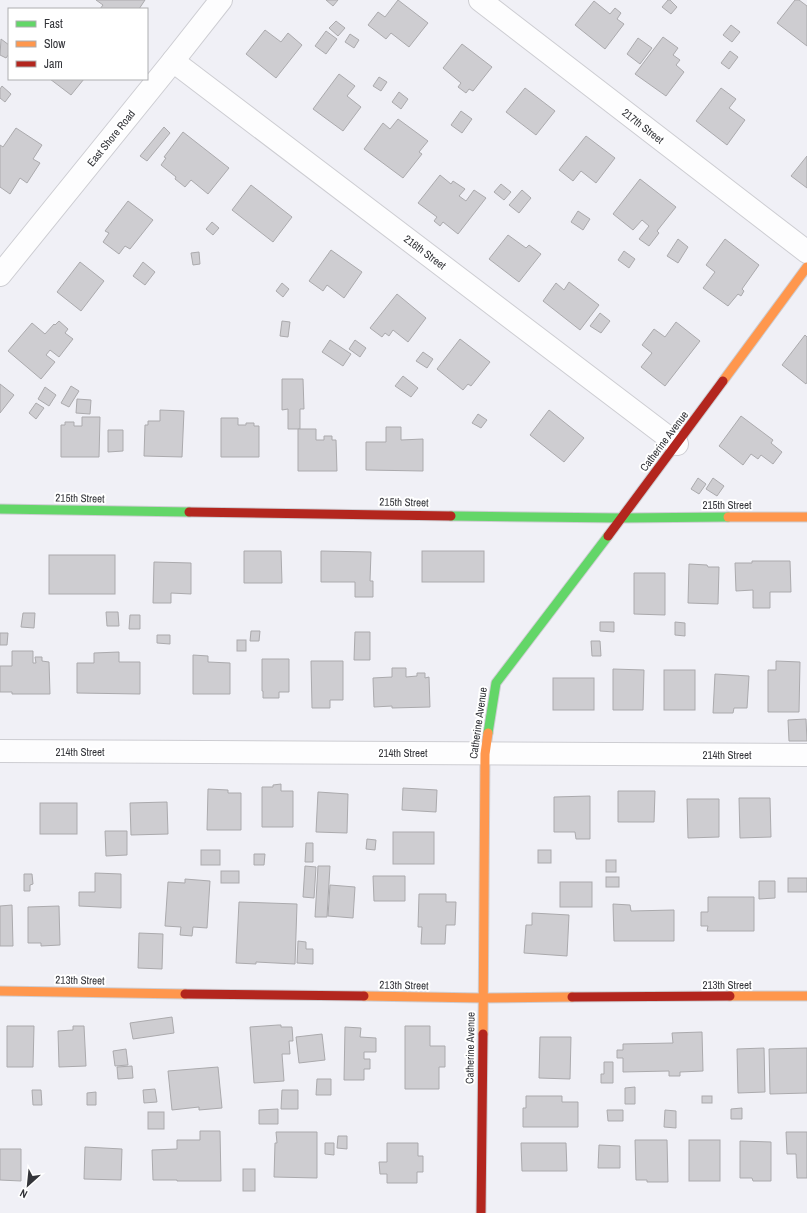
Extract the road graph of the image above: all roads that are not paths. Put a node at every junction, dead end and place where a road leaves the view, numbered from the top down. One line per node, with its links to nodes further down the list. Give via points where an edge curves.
1 (221, 0): 3 (street, East Shore Road)
2 (480, 0): 4 (street, 217th Street)
3 (173, 61): 6 (street, East Shore Road); 7 (street, 216th Street)
4 (807, 252)
5 (807, 267): 7 (street, Catherine Avenue)
6 (0, 275)
7 (677, 444): 10 (street, Catherine Avenue)
8 (0, 509): 10 (street, 215th Street)
9 (807, 517): 10 (street, 215th Street)
10 (621, 518): 12 (street, Catherine Avenue, via 496,684)
11 (0, 751): 12 (street, 214th Street)
12 (484, 754): 13 (street, 214th Street); 16 (street, Catherine Avenue)
13 (807, 755)
14 (0, 991): 16 (street, 213th Street)
15 (807, 996): 16 (street, 213th Street)
16 (482, 998): 17 (street, Catherine Avenue)
17 (481, 1213)

